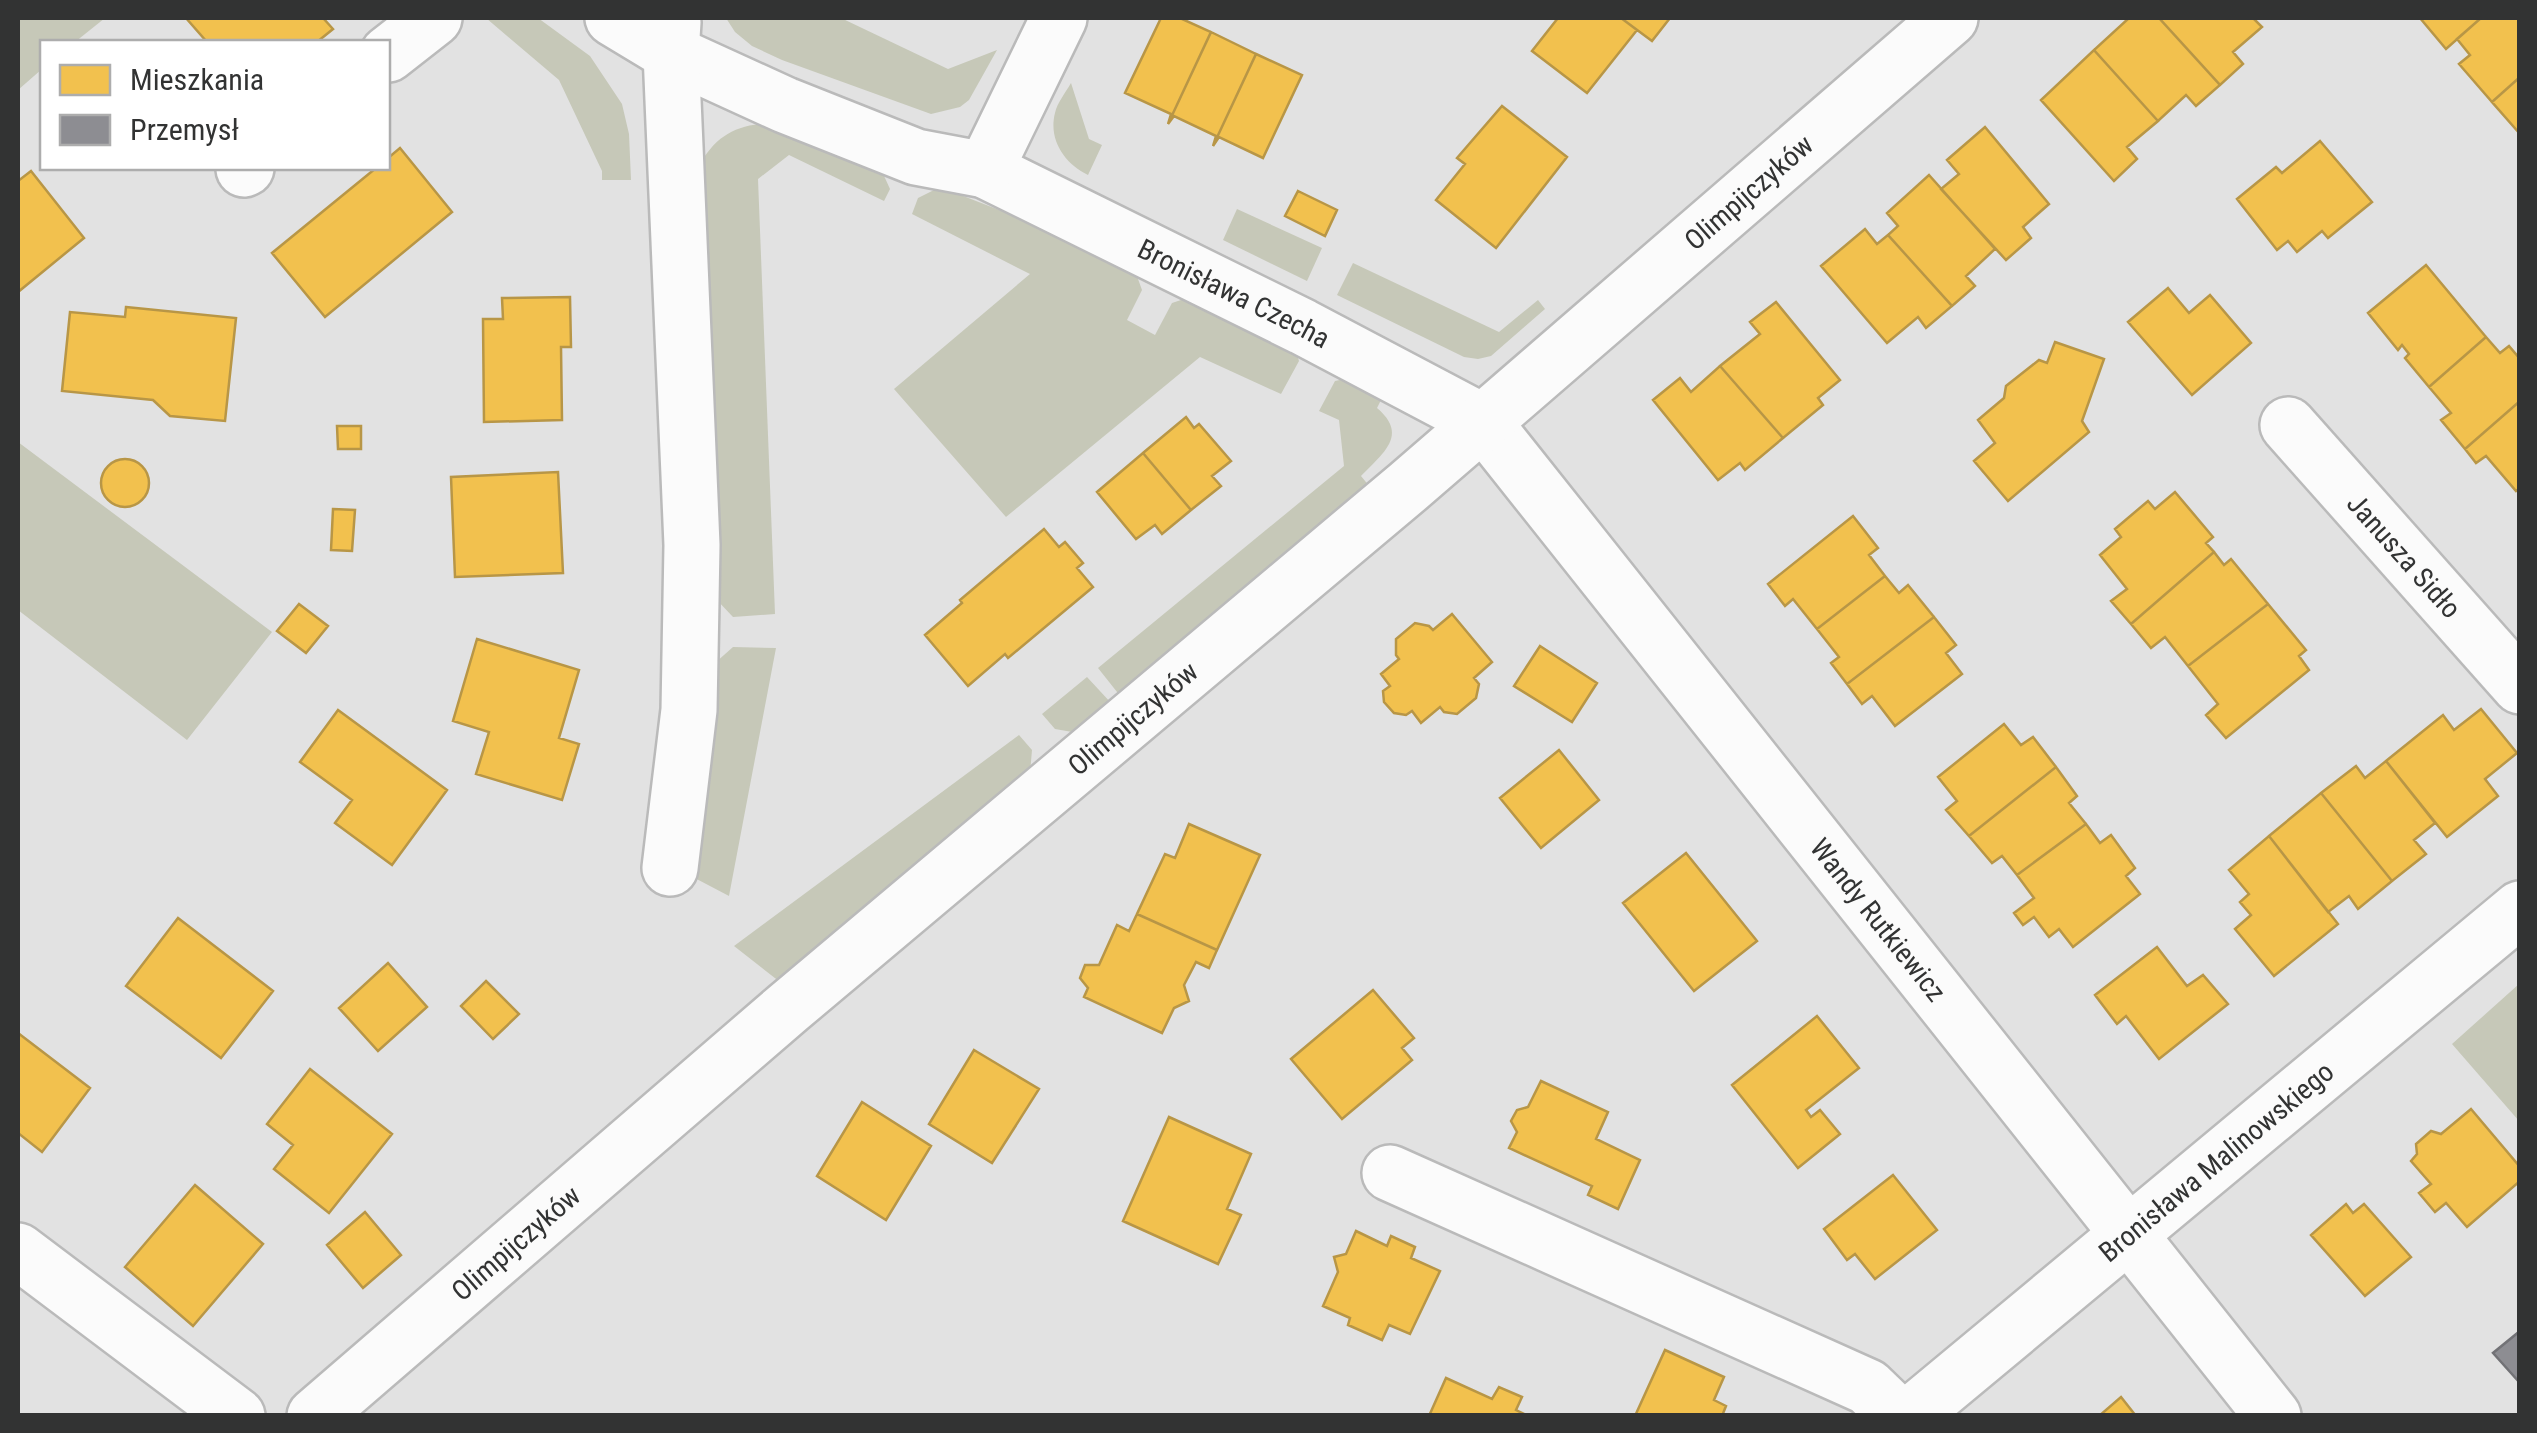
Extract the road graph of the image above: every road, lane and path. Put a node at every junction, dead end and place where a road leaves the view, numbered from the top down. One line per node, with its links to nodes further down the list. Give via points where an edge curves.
1 (434, 18): 6 (street)
2 (613, 18): 5 (street, Bronisława Czecha)
3 (1059, 18): 7 (street)
4 (1950, 18): 8 (street, Olimpijczyków)
5 (672, 35): 7 (street, Bronisława Czecha, via 785,105 916,156); 11 (street, via 692,581 689,710)
6 (390, 52)
7 (985, 170): 8 (street, Bronisława Czecha)
8 (1483, 422): 14 (street, Wandy Rutkiewicz); 17 (street, Olimpijczyków)
9 (2288, 426): 10 (street, Janusza Sidło)
10 (2520, 686)
11 (670, 868)
12 (2520, 909): 14 (street, Bronisława Malinowskiego)
13 (1390, 1173): 18 (street, via 1868,1387)
14 (2128, 1232): 19 (street, Bronisława Malinowskiego); 20 (street, Wandy Rutkiewicz)
15 (18, 1251): 16 (street)
16 (237, 1416)
17 (316, 1416)
18 (1898, 1416)
19 (1910, 1416)
20 (2273, 1416)

